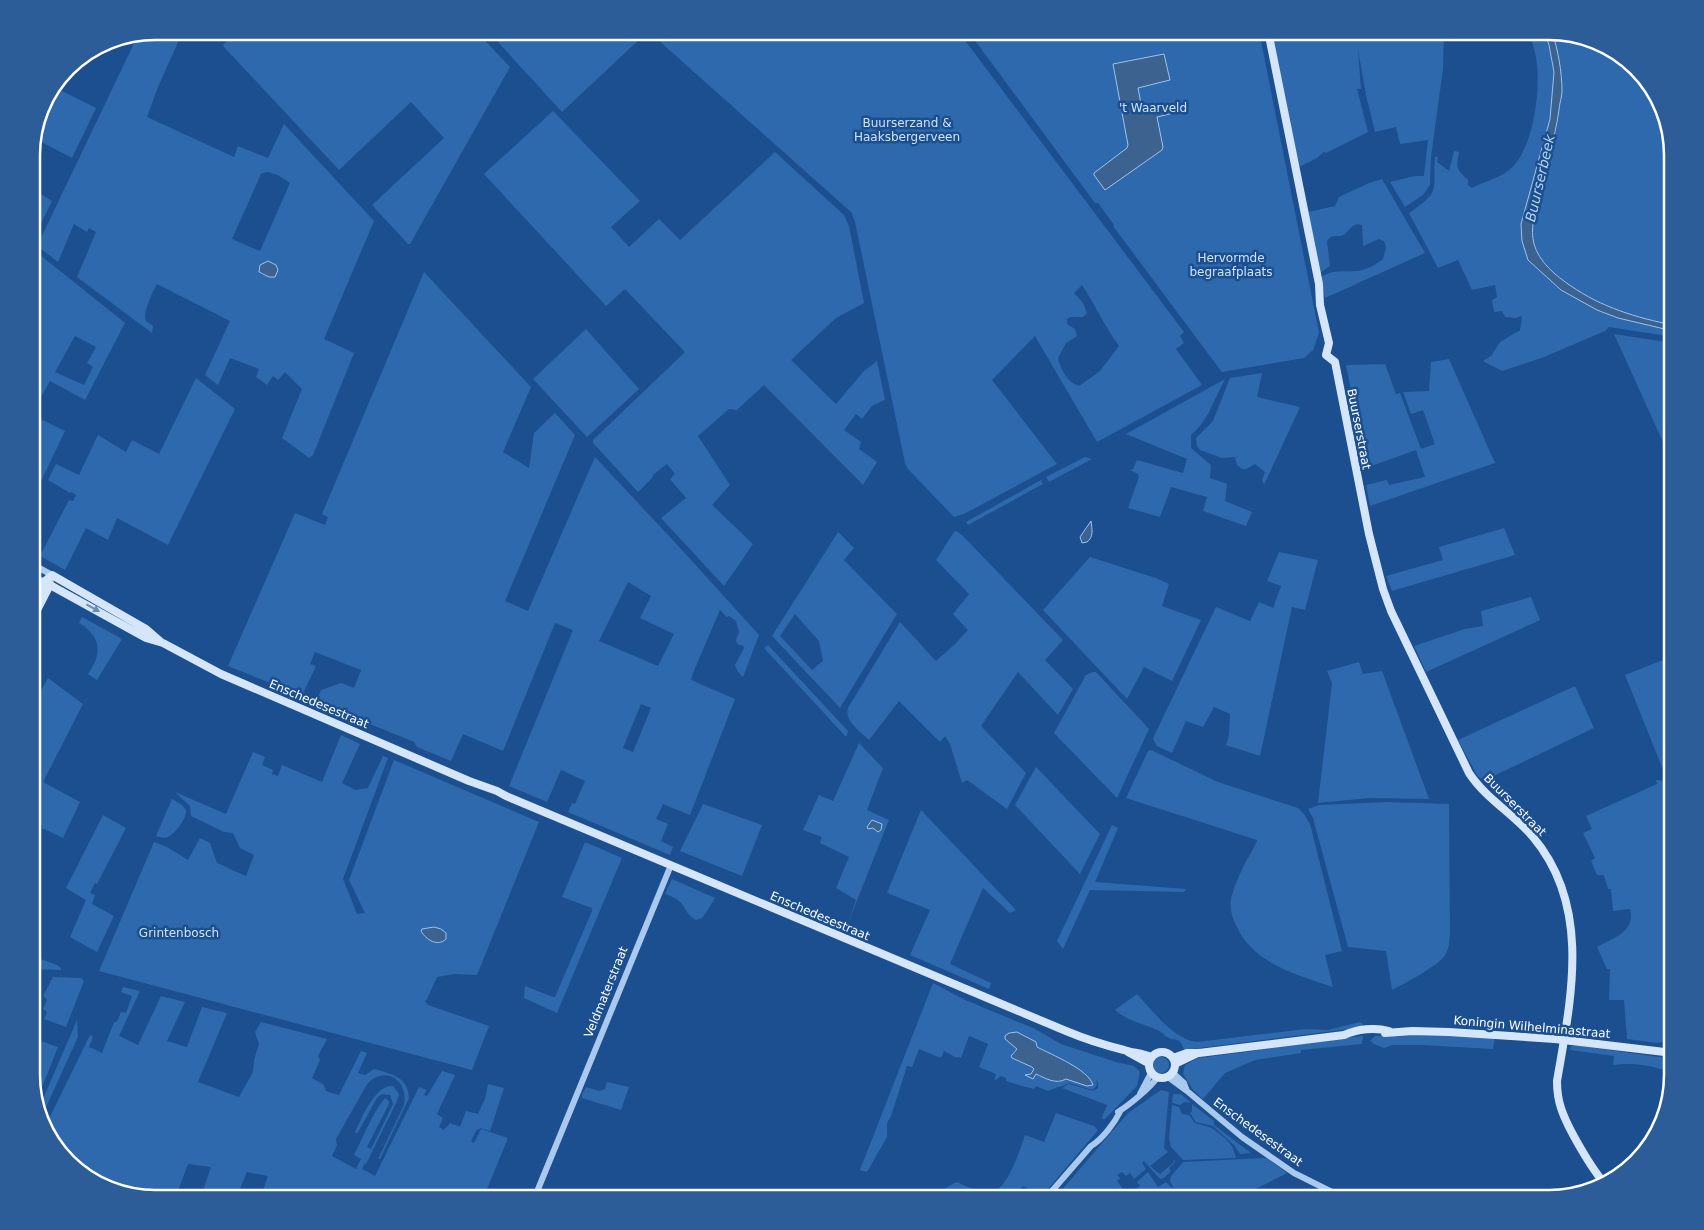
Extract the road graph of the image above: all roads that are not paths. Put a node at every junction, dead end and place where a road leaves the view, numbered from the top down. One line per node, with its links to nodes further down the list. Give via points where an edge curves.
1 (1270, 40): 15 (main road, Buurserstraat, via 1319,284 1320,306 1329,343 1328,357 1335,362 1369,534 1391,611 1469,773 1480,788 1533,837 1547,855 1563,888 1571,924 1573,971 1557,1081 1558,1097 1565,1118)
2 (40, 568): 3 (street, Enschedesestraat)
3 (52, 575): 5 (main road); 8 (main road, Enschedesestraat, via 146,629)
4 (40, 579): 5 (street, Enschedesestraat)
5 (47, 583): 6 (main road); 7 (main road); 8 (main road, Enschedesestraat, one-way to 8, via 146,638)
6 (40, 594)
7 (40, 600)
8 (163, 643): 9 (main road, Enschedesestraat, via 221,674)
9 (671, 865): 11 (main road, Enschedesestraat, via 1066,1031); 16 (street, Veldmaterstraat)
10 (1664, 1052): 12 (main road, Koningin Wilhelminastraat, bridge, via 1556,1039 1389,1031 1198,1053)
11 (1150, 1060): 12 (main road, via 1161,1052 1168,1053); 14 (main road)
12 (1174, 1061): 13 (main road)
13 (1170, 1075): 14 (main road, via 1162,1079); 18 (street, Enschedesestraat, via 1242,1137 1294,1173)
14 (1154, 1076): 17 (street)
15 (1601, 1178)
16 (538, 1190)
17 (1053, 1190)
18 (1328, 1190)

